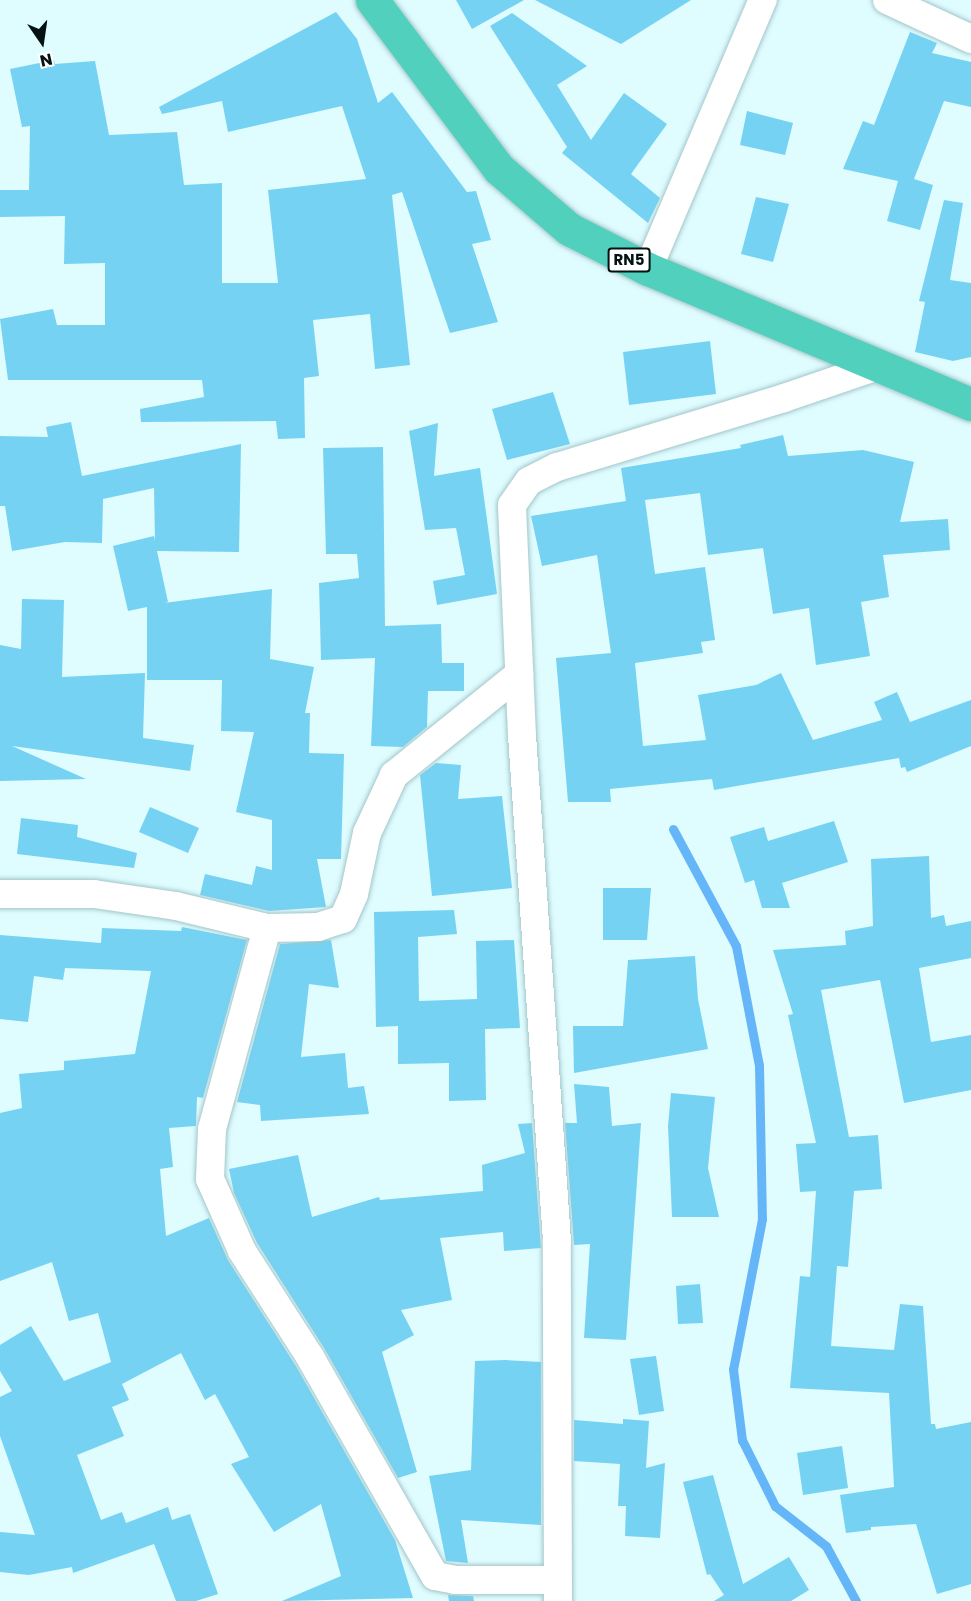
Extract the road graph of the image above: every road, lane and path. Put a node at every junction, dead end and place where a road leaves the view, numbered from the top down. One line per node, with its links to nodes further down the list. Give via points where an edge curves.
1 (372, 0): 5 (highway, RN5, via 499,169 569,229)
2 (763, 0): 5 (street)
3 (887, 0): 4 (street)
4 (971, 39)
5 (648, 269): 6 (highway, RN5)
6 (875, 367): 7 (highway, RN5); 8 (street, via 597,453 530,481 512,505)
7 (971, 404)
8 (519, 674): 10 (street, via 394,775 377,804 354,894 343,919 318,927); 11 (street, via 557,1241)
9 (0, 894): 10 (street, via 94,894 227,916)
10 (267, 928): 11 (street, via 212,1129 210,1179 242,1251 310,1357 435,1576)
11 (558, 1590)

